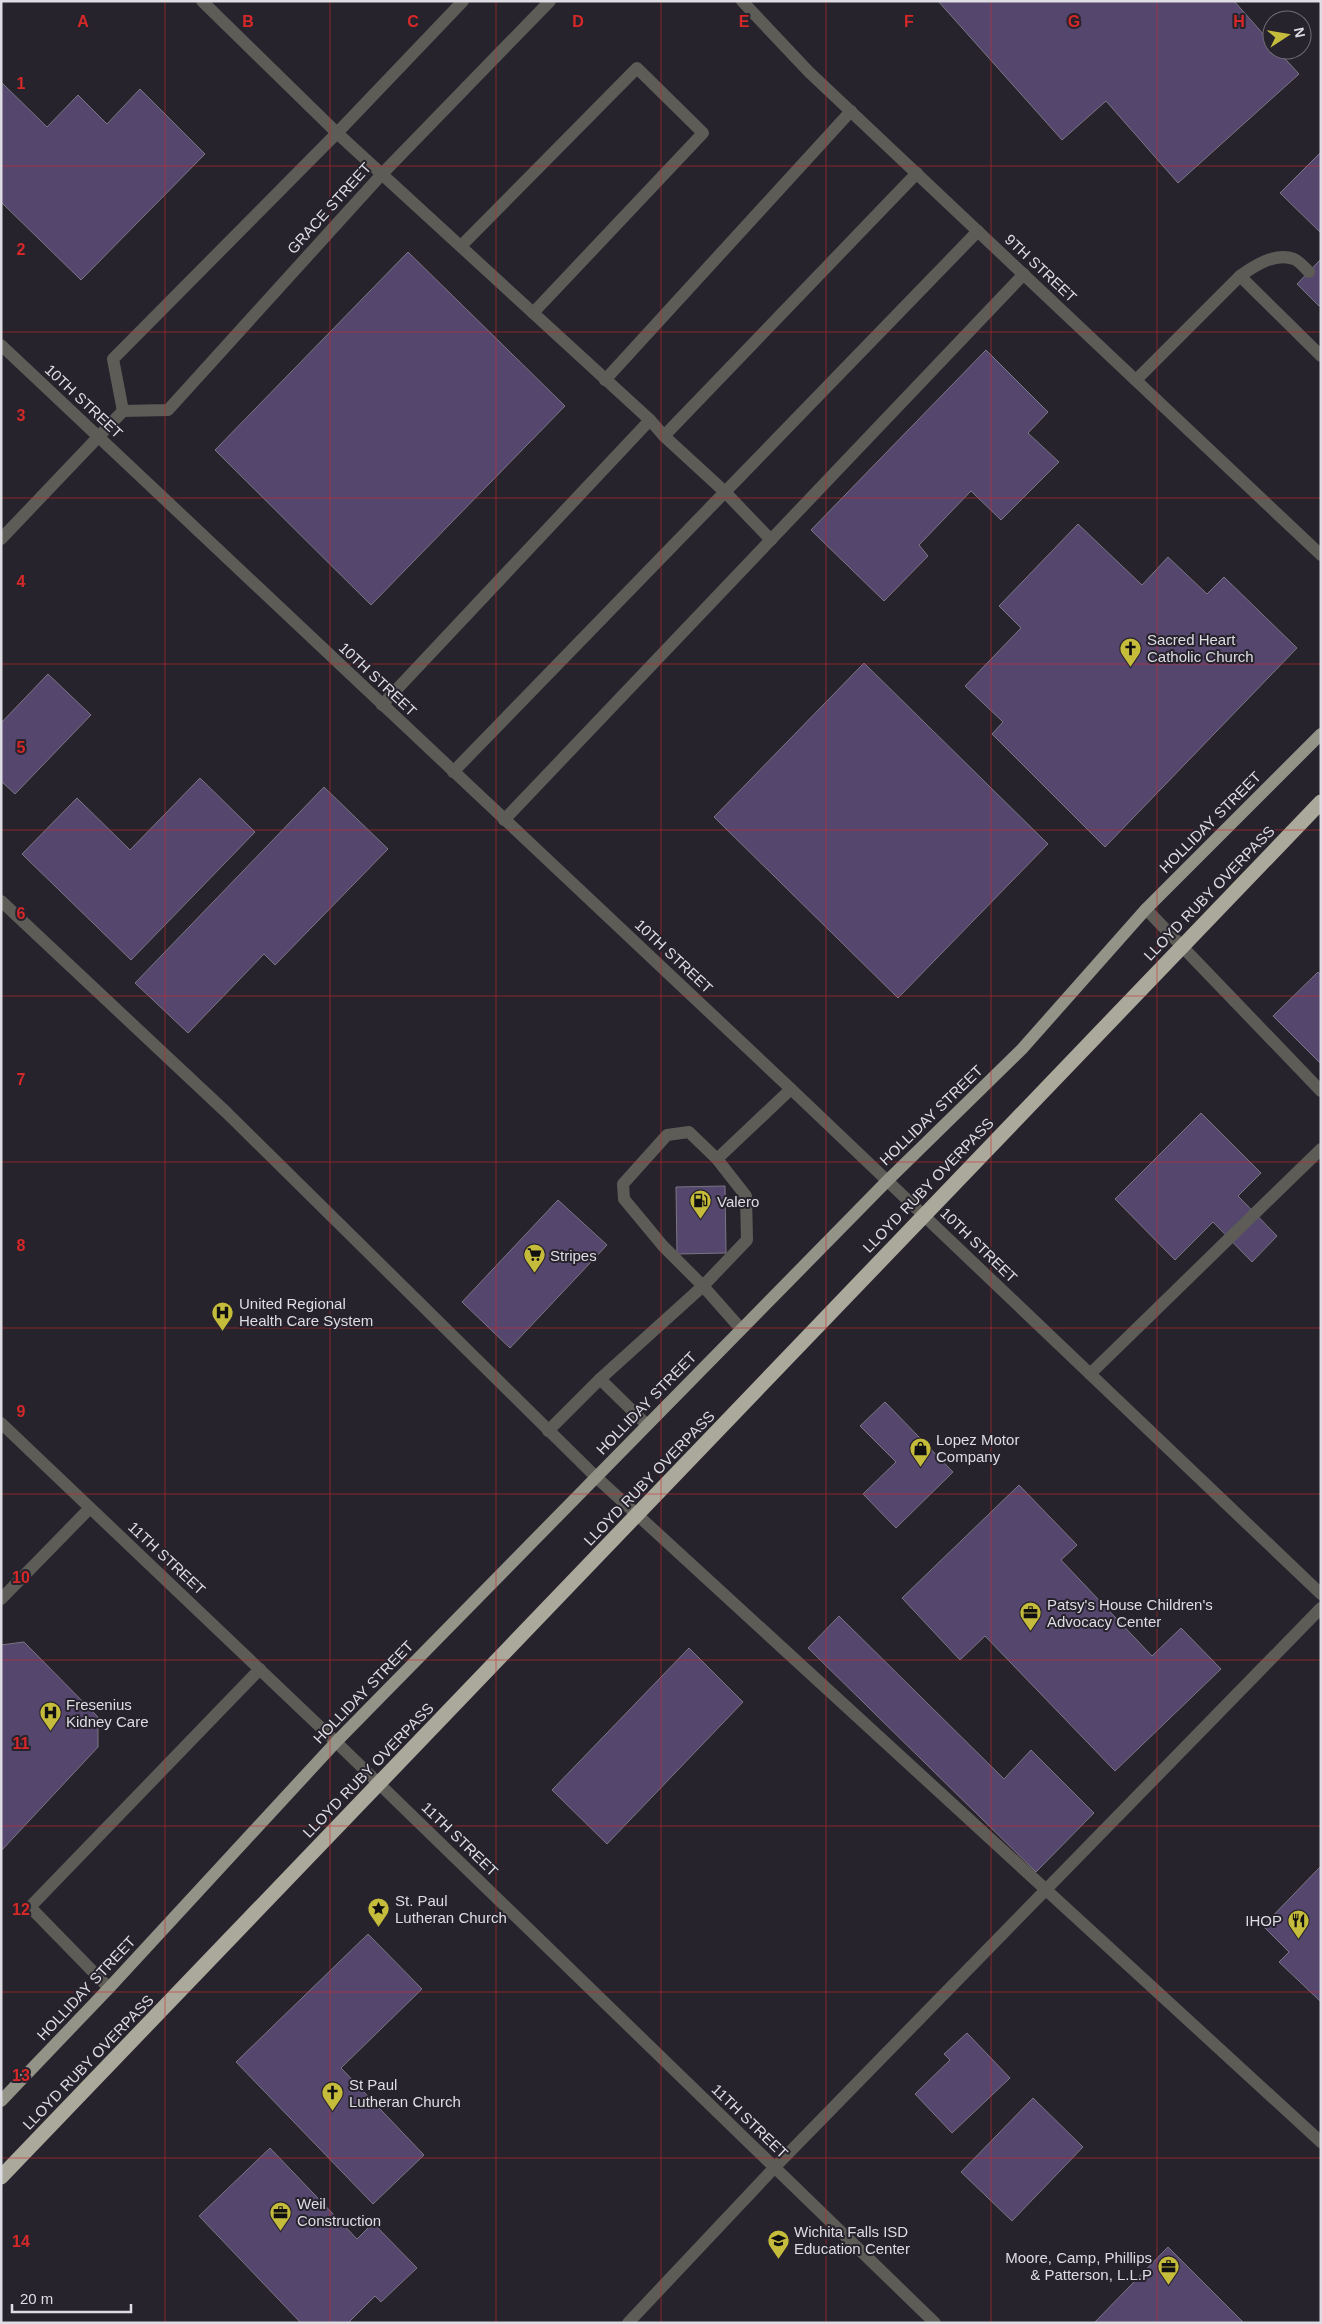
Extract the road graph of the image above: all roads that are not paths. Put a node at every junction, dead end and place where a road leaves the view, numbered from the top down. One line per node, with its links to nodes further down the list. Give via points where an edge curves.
1 (202, 1): 6 (street)
2 (463, 1): 6 (street)
3 (550, 1): 8 (street, GRACE STREET)
4 (742, 1): 5 (street, 9TH STREET)
5 (851, 111): 7 (street, 9TH STREET); 17 (street)
6 (337, 133): 8 (street); 19 (street, via 114,359)
7 (917, 173): 9 (street, 9TH STREET); 21 (street)
8 (382, 174): 10 (street); 19 (street, GRACE STREET, via 168,410)
9 (978, 231): 12 (street, 9TH STREET); 23 (street)
10 (461, 246): 14 (street); 14 (street, via 637,68 703,133)
11 (1309, 272): 13 (street, via 1294,259 1278,258 1258,264)
12 (1024, 274): 18 (street, 9TH STREET); 25 (street)
13 (1240, 276): 16 (street); 18 (street)
14 (533, 313): 17 (street)
15 (1, 345): 22 (street, 10TH STREET)
16 (1321, 356)
17 (605, 380): 20 (street)
18 (1136, 380): 26 (street, 9TH STREET)
19 (123, 411): 22 (street)
20 (650, 420): 21 (street); 27 (street)
21 (664, 436): 23 (street)
22 (99, 438): 24 (street); 27 (street, 10TH STREET)
23 (725, 492): 25 (street); 29 (street)
24 (1, 539)
25 (771, 540): 31 (street)
26 (1321, 554)
27 (382, 705): 29 (street, 10TH STREET)
28 (1321, 734): 33 (main road, HOLLIDAY STREET)
29 (453, 772): 31 (street, 10TH STREET)
30 (1321, 802): 58 (highway, LLOYD RUBY OVERPASS)
31 (504, 820): 34 (street, 10TH STREET)
32 (1, 900): 45 (street, via 227,1113)
33 (1146, 909): 35 (street); 38 (main road, HOLLIDAY STREET, via 1022,1049)
34 (792, 1089): 37 (street); 38 (street, 10TH STREET)
35 (1321, 1091)
36 (1321, 1149): 41 (street)
37 (717, 1159): 39 (street, via 746,1196 747,1240); 39 (street, via 689,1132 667,1135 623,1184 624,1199 663,1246)
38 (887, 1181): 40 (main road, HOLLIDAY STREET); 41 (street, 10TH STREET)
39 (703, 1286): 40 (street); 42 (street)
40 (741, 1329): 44 (main road, HOLLIDAY STREET)
41 (1090, 1374): 48 (street, 10TH STREET)
42 (600, 1379): 44 (street); 45 (street)
43 (1, 1423): 47 (street, 11TH STREET)
44 (647, 1425): 46 (main road, HOLLIDAY STREET)
45 (548, 1431): 46 (street)
46 (596, 1478): 52 (main road, HOLLIDAY STREET); 53 (street)
47 (90, 1508): 49 (street); 51 (street, 11TH STREET)
48 (1321, 1594)
49 (1, 1599)
50 (1321, 1608): 53 (street)
51 (260, 1668): 52 (street, 11TH STREET); 54 (street, via 30,1908)
52 (336, 1742): 54 (main road, HOLLIDAY STREET); 57 (street, 11TH STREET)
53 (1046, 1890): 56 (street); 57 (street)
54 (109, 1988): 55 (main road, HOLLIDAY STREET)
55 (1, 2101)
56 (1321, 2142)
57 (775, 2167): 59 (street); 60 (street, 11TH STREET)
58 (1, 2177)
59 (628, 2323)
60 (935, 2323)

